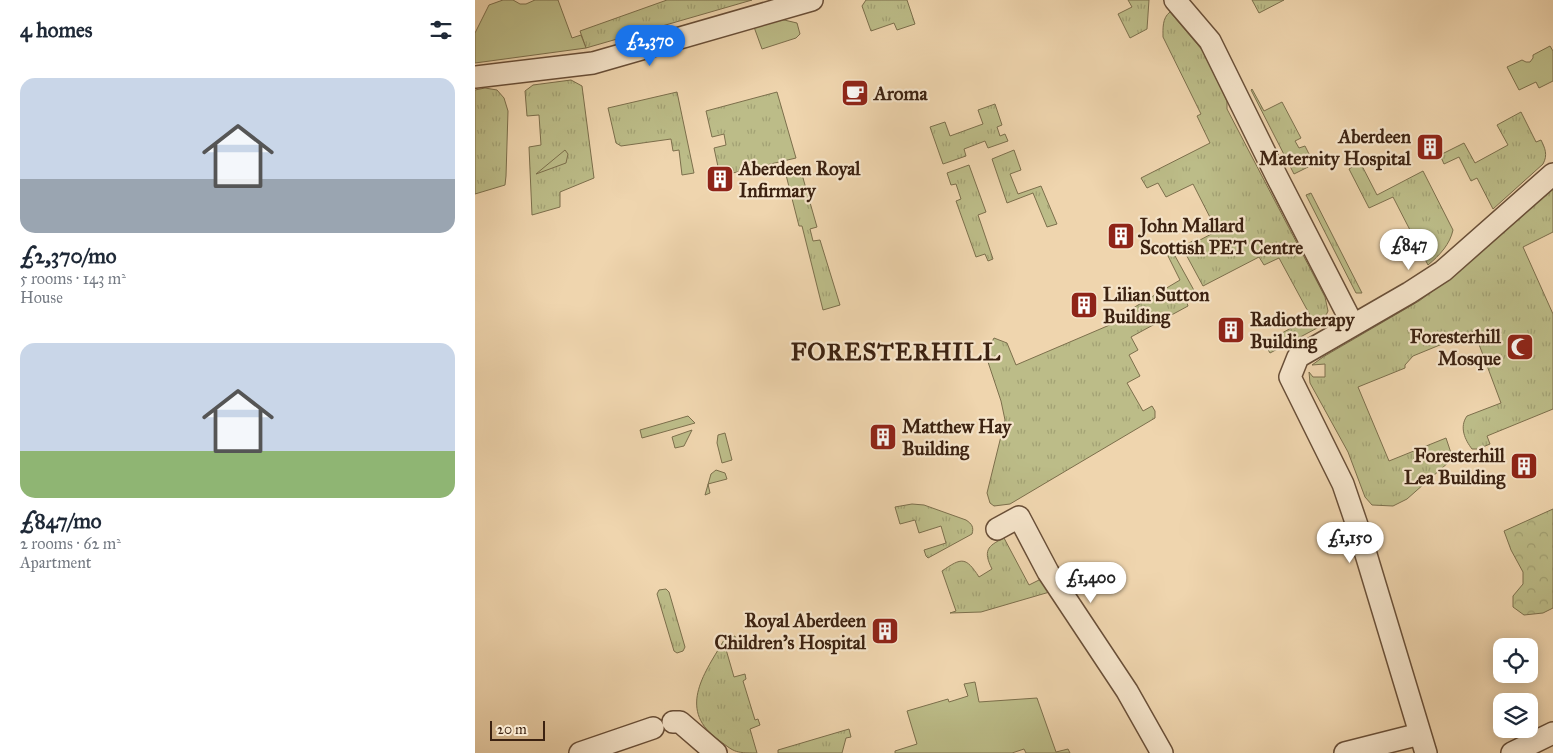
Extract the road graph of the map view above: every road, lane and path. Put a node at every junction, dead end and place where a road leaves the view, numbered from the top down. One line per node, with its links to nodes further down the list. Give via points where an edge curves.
1 (812, 0): 3 (street, via 593,64)
2 (1175, 0): 5 (street, via 1210,41)
3 (475, 77)
4 (1553, 174): 5 (street, via 1443,271)
5 (1353, 325): 10 (street, via 1299,357 1290,377 1343,484)
6 (997, 529): 13 (street, via 1019,517 1049,572 1127,691)
7 (673, 722): 12 (street, via 680,722)
8 (653, 728): 11 (street)
9 (1553, 733): 15 (street)
10 (1423, 747): 14 (street)
11 (580, 753)
12 (716, 753)
13 (1162, 753)
14 (1345, 753)
15 (1512, 753)

